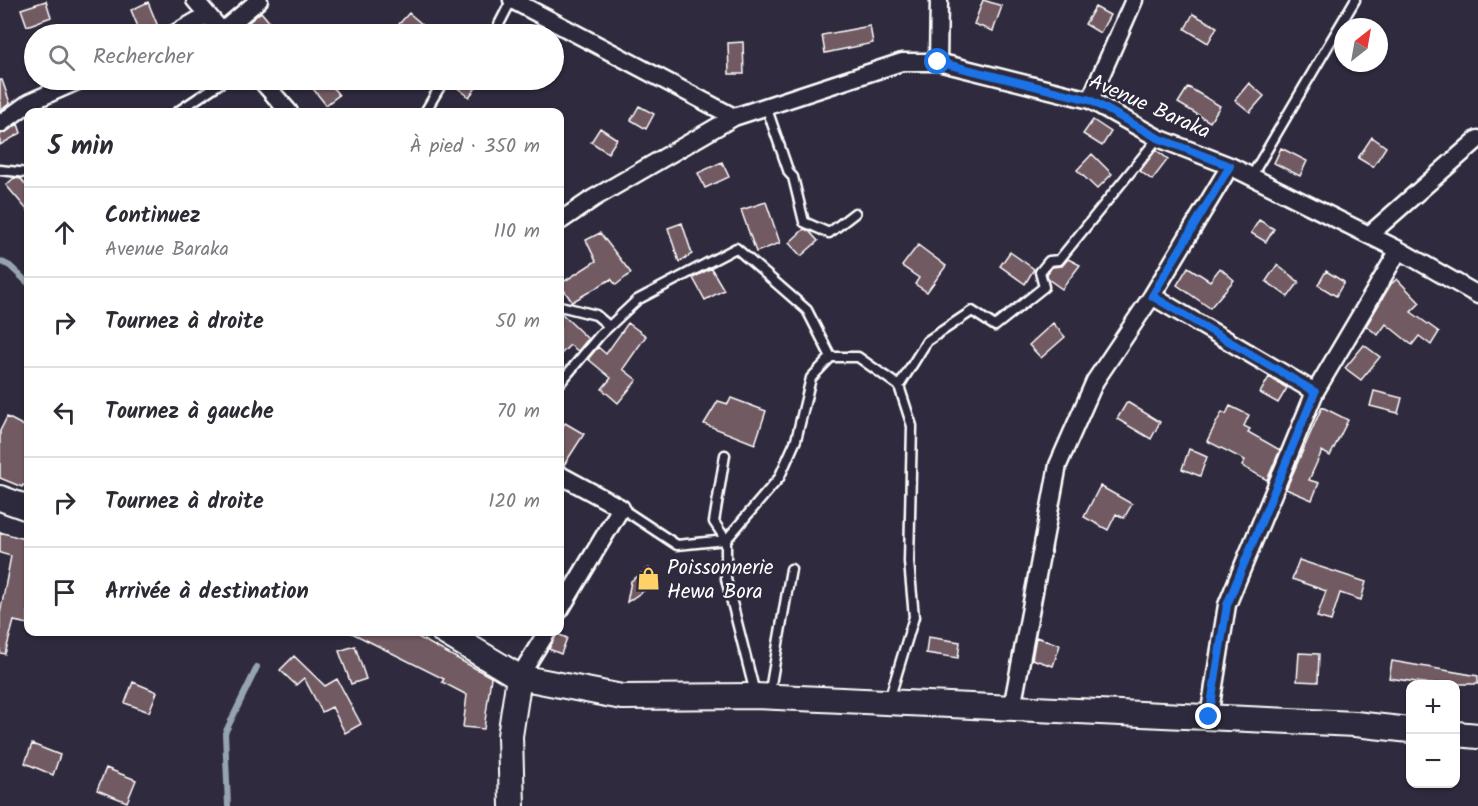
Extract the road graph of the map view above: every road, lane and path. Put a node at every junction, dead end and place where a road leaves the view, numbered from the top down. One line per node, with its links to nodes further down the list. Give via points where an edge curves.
1 (195, 0): 7 (street)
2 (259, 0): 10 (street)
3 (939, 0): 14 (street)
4 (1134, 0): 19 (street)
5 (1355, 0): 31 (lane)
6 (511, 1): 11 (lane); 12 (street)
7 (207, 15): 8 (street); 9 (street)
8 (191, 24)
9 (214, 24)
10 (232, 24)
11 (500, 24)
12 (555, 24)
13 (564, 29): 24 (street)
14 (938, 62): 19 (street, Avenue Baraka); 20 (street, Avenue Baraka, via 902,62)
15 (57, 90): 25 (street, via 30,102)
16 (210, 90): 21 (lane)
17 (270, 90): 22 (street)
18 (438, 90): 23 (lane)
19 (1090, 100): 26 (street, Avenue Baraka)
20 (766, 106): 24 (street, Avenue Baraka); 32 (lane, via 793,177 804,222 829,233)
21 (183, 108)
22 (286, 108)
23 (427, 108)
24 (734, 117): 33 (street, Avenue Baraka)
25 (0, 123)
26 (1158, 138): 28 (street, Avenue Baraka); 42 (lane, via 1059,260 1049,261 1040,272 1044,287 995,326 972,311 927,341)
27 (1478, 139): 34 (street)
28 (1230, 166): 31 (street, Avenue Baraka); 37 (street)
29 (0, 170): 30 (lane)
30 (24, 173)
31 (1251, 177): 34 (street, Avenue Baraka)
32 (855, 213)
33 (564, 218)
34 (1369, 235): 35 (street, Avenue Baraka)
35 (1399, 250): 36 (street, Avenue Baraka); 43 (street)
36 (1478, 295)
37 (1152, 296): 43 (street); 57 (street, via 1095,381 1058,465)
38 (564, 307): 39 (lane, via 596,315)
39 (609, 326): 40 (lane, via 637,300 736,248 807,310); 41 (lane)
40 (831, 357): 42 (lane, via 858,357); 49 (lane, via 811,378 796,440 779,478)
41 (564, 378)
42 (899, 386): 56 (lane, via 912,426 909,562 914,617)
43 (1315, 392): 58 (street, via 1227,605)
44 (725, 455): 49 (lane, via 714,522)
45 (564, 477): 48 (street)
46 (0, 498): 47 (street)
47 (24, 507)
48 (621, 508): 49 (lane, via 677,544); 51 (street)
49 (726, 540): 55 (lane, via 726,579)
50 (791, 569): 55 (lane)
51 (564, 603)
52 (451, 636): 54 (street)
53 (545, 636): 54 (street)
54 (519, 677): 55 (street, via 622,698); 62 (street, via 510,736)
55 (762, 697): 56 (street)
56 (889, 702): 57 (street)
57 (1012, 708): 58 (street)
58 (1209, 717): 59 (street)
59 (1406, 730)
60 (1460, 734): 61 (street)
61 (1478, 736)
62 (512, 806)

